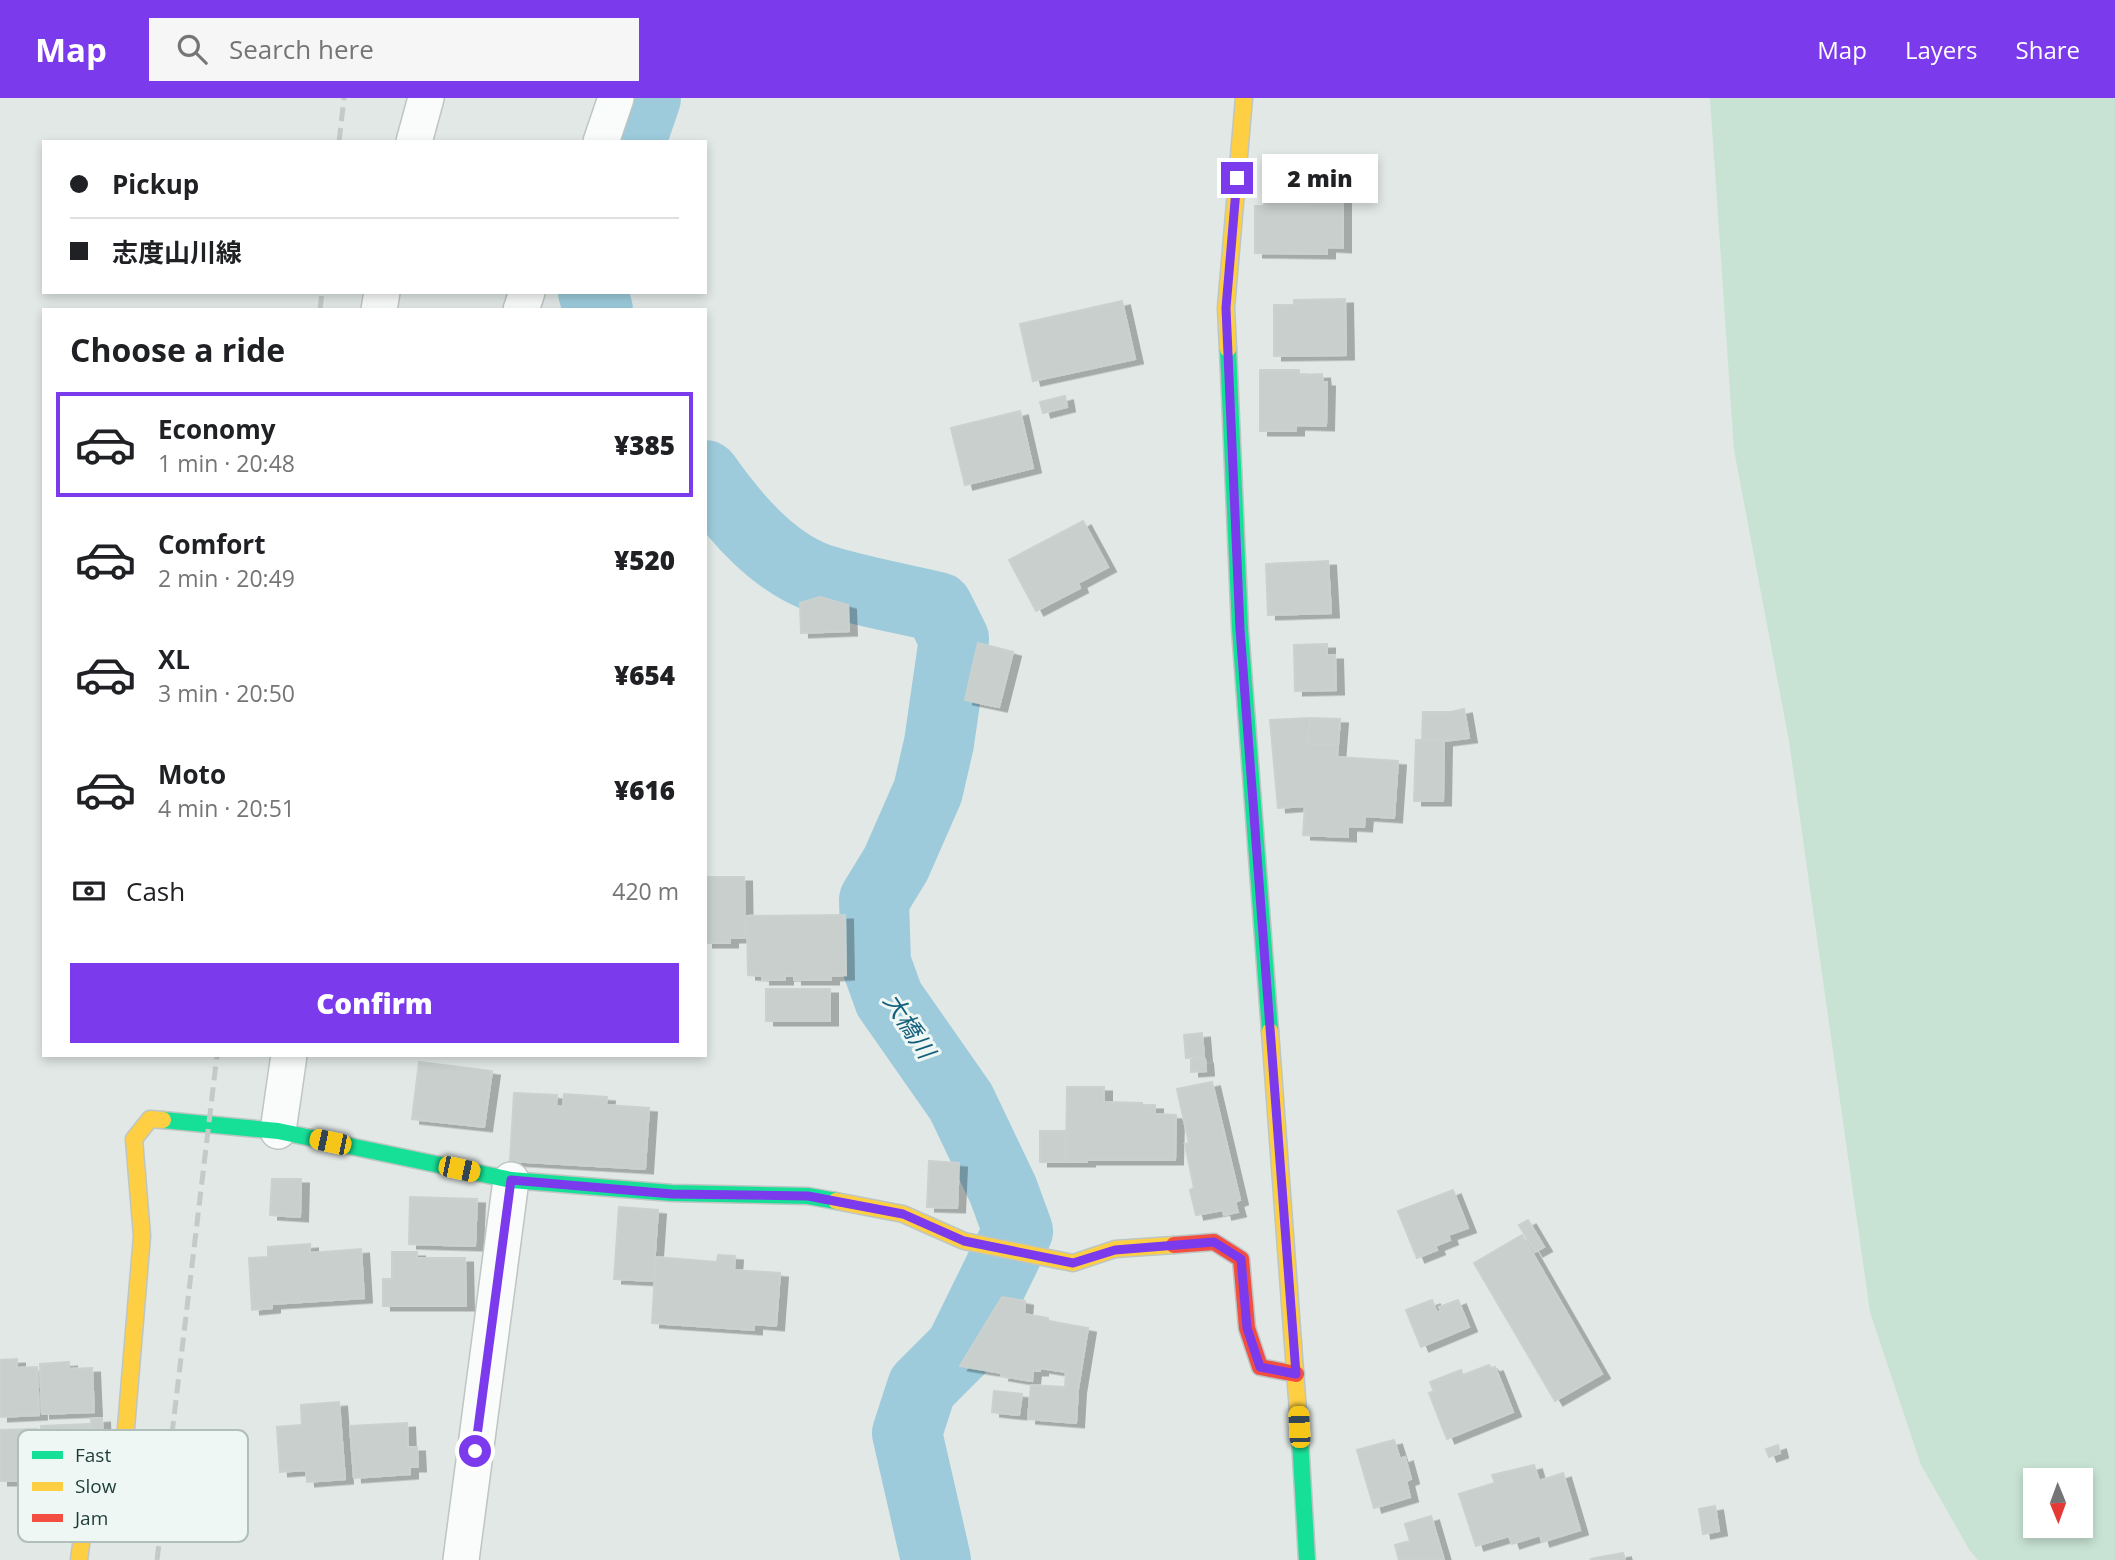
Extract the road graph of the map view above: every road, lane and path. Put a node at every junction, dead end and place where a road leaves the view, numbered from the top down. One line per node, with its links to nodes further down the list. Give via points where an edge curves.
1 (426, 98): 4 (street)
2 (616, 98): 5 (street)
3 (1244, 98): 9 (street, via 1226,308 1240,629)
4 (415, 140)
5 (602, 140)
6 (289, 1057): 7 (street)
7 (278, 1131): 8 (street); 10 (street, via 150,1119 134,1139 142,1236)
8 (511, 1180): 9 (street, via 672,1194 808,1196 903,1214 964,1241 1073,1263 1115,1250 1214,1242 1241,1259 1247,1328 1260,1367); 13 (street)
9 (1296, 1374): 14 (street)
10 (126, 1430)
11 (81, 1542): 12 (street)
12 (79, 1560)
13 (461, 1560)
14 (1307, 1560)

